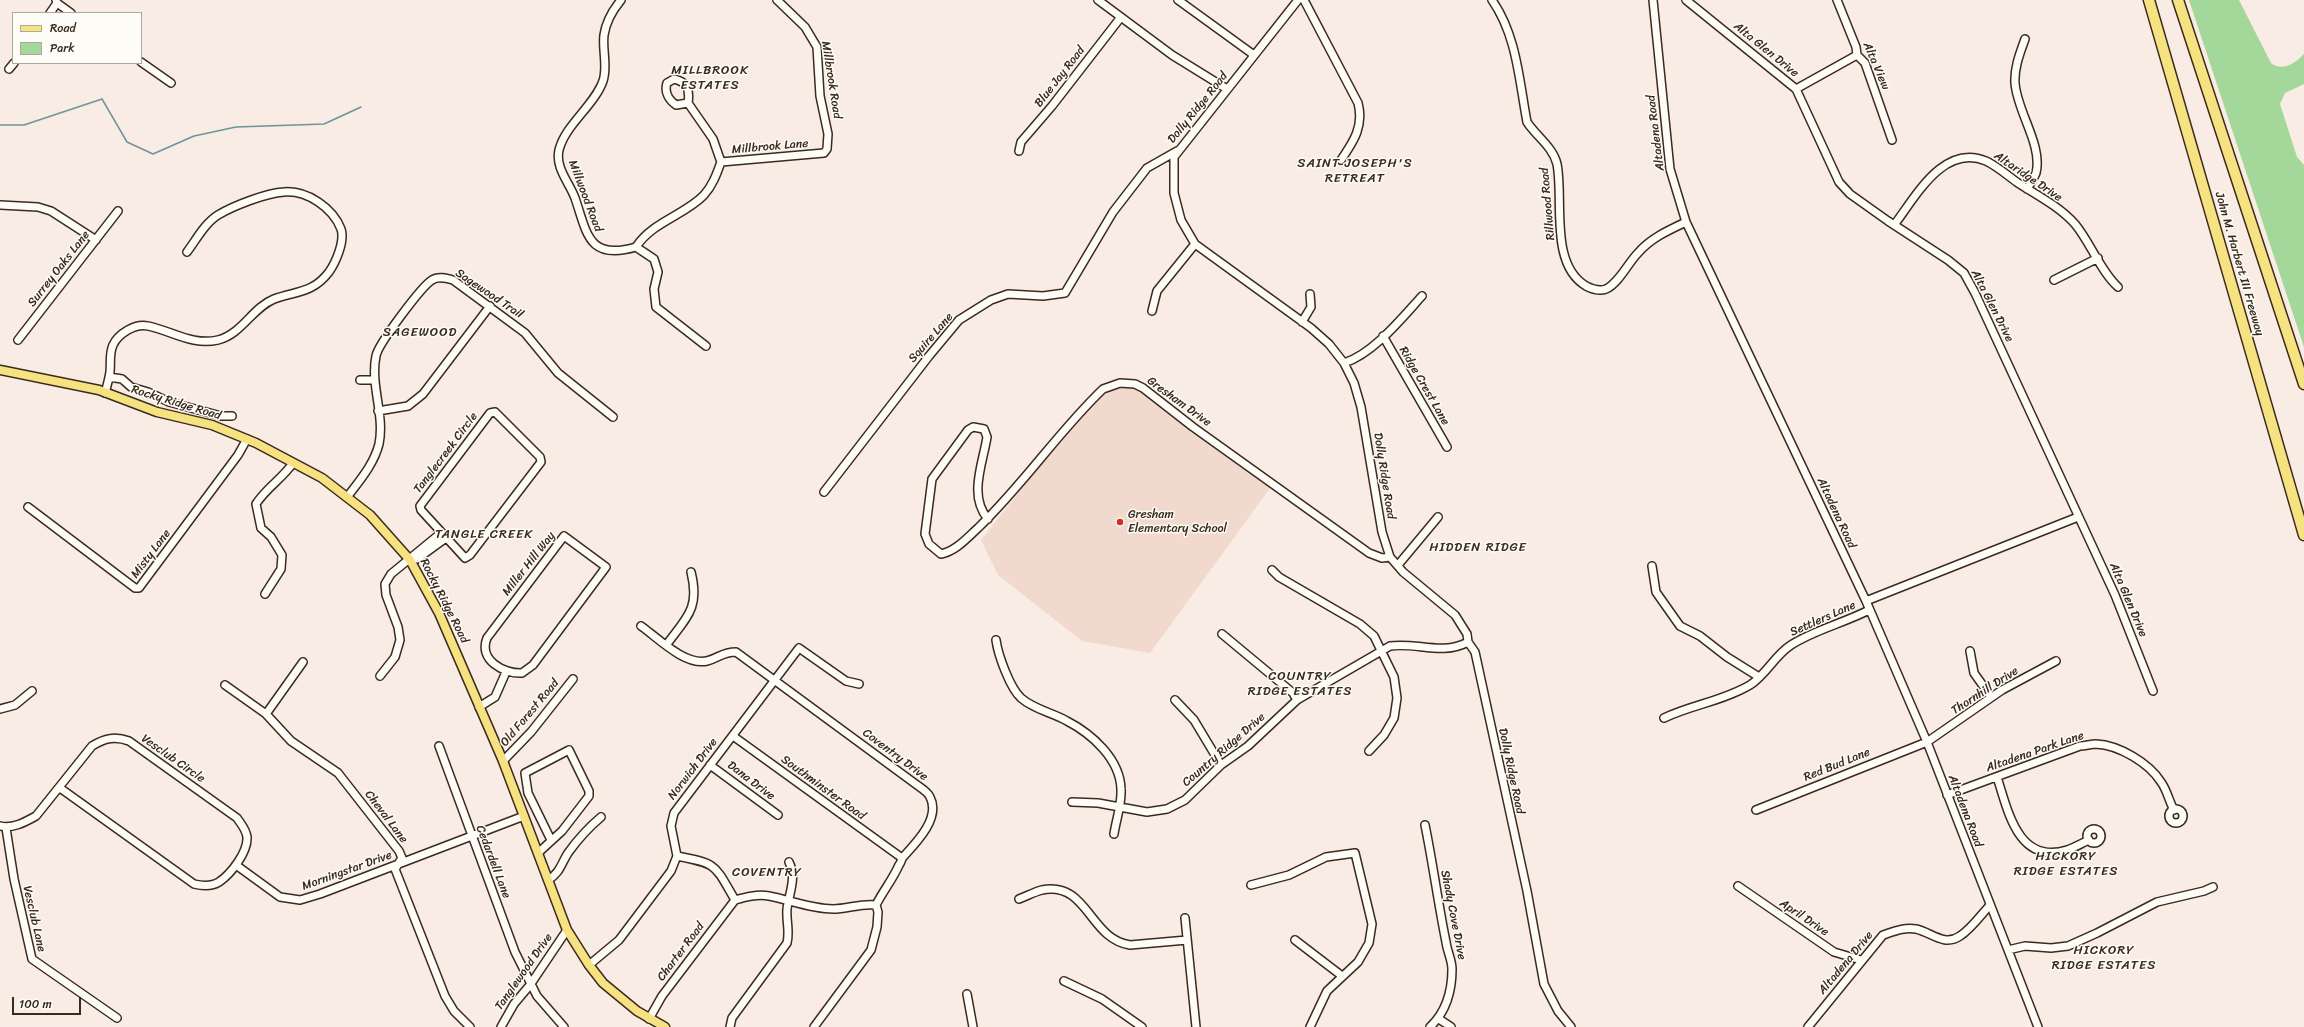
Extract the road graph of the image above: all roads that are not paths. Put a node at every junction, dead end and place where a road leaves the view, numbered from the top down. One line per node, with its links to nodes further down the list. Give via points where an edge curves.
1 (621, 0): 38 (street, Millwood Road, via 606,23 604,79 598,93 563,141 558,158 561,172 575,197 580,219 592,242 613,251)
2 (777, 0): 28 (street, Millbrook Road, via 805,26 817,47 820,96 828,134 827,149)
3 (1098, 0): 16 (street)
4 (1178, 0): 18 (street)
5 (1298, 0): 18 (street, Dolly Ridge Road)
6 (1304, 0): 29 (street, via 1358,103 1360,127)
7 (1492, 0): 34 (street, Rillwood Road, via 1511,35 1527,122 1548,146 1556,163 1563,256 1569,271 1579,282 1592,289 1604,290 1611,286 1638,252 1652,240)
8 (1653, 0): 34 (street, Altadena Road, via 1670,169)
9 (1686, 0): 23 (street, Alta Glen Drive)
10 (1837, 0): 19 (street, Alta View)
11 (2149, 0): 70 (highway, John M. Harbert III Freeway)
12 (2178, 0): 56 (highway, John M. Harbert III Freeway)
13 (57, 2): 14 (street); 15 (street)
14 (51, 12)
15 (70, 12)
16 (1121, 17): 22 (street, via 1172,55); 26 (street, Blue Jay Road, via 1021,142)
17 (2025, 39): 31 (street, via 2016,63 2015,83 2019,106 2035,147 2037,160 2036,174)
18 (1254, 55): 22 (street, Dolly Ridge Road)
19 (1858, 55): 23 (street); 25 (street, Alta View, via 1865,64)
20 (142, 63): 21 (street)
21 (171, 83)
22 (1227, 89): 27 (street, Dolly Ridge Road)
23 (1796, 89): 35 (street, Alta Glen Drive, via 1839,182 1850,194)
24 (688, 103): 30 (street, via 713,139)
25 (1892, 140)
26 (1019, 151)
27 (1178, 151): 37 (street, Dolly Ridge Road, via 1174,157 1174,192 1181,220); 64 (street, Squire Lane, via 1147,168 1113,212 1065,293 1043,296 1008,294 991,300 959,320)
28 (824, 153): 30 (street, Millbrook Lane)
29 (1341, 160)
30 (721, 162): 38 (street, Millbrook Lane, via 715,180 705,194 646,235)
31 (2027, 189): 35 (street, Altaridge Drive, via 1986,161 1972,158 1957,160 1946,163 1935,172); 40 (street, Altaridge Drive, via 2074,223)
32 (0, 205): 36 (street, via 38,207 51,211)
33 (118, 211): 36 (street, Surrey Oaks Lane)
34 (1686, 222): 79 (street, Altadena Road)
35 (1894, 225): 68 (street, Alta Glen Drive, via 1964,273 1976,293)
36 (96, 240): 49 (street, Surrey Oaks Lane)
37 (1196, 244): 46 (street, via 1157,291); 47 (street, Dolly Ridge Road)
38 (636, 247): 50 (street, via 654,259 658,266 654,289 656,308)
39 (187, 252): 53 (street, via 217,215 284,192 311,198 331,212 341,230 342,238 334,266 322,280 310,290 272,300 236,331 220,340 191,340 146,325 127,330 114,343 110,354)
40 (2098, 258): 41 (street); 42 (street, Altaridge Drive)
41 (2054, 280)
42 (2118, 287)
43 (1310, 294): 47 (street, via 1312,307)
44 (1422, 296): 48 (street)
45 (490, 306): 55 (street, Sagewood Trail, via 453,280 442,277 433,279 422,289 382,342 376,354); 58 (street, via 423,394 408,406); 60 (street, Sagewood Trail, via 530,338 558,373)
46 (1152, 311)
47 (1302, 322): 51 (street, Dolly Ridge Road, via 1329,344)
48 (1383, 336): 51 (street, via 1353,360); 62 (street, Ridge Crest Lane)
49 (18, 340)
50 (706, 346)
51 (1344, 363): 72 (street, Dolly Ridge Road, via 1361,406 1382,532)
52 (0, 370): 57 (main road, Rocky Ridge Road)
53 (109, 377): 57 (street); 59 (street, via 122,379 130,387 169,402 221,416)
54 (360, 380): 55 (street)
55 (374, 380): 58 (street, Sagewood Trail)
56 (2304, 384)
57 (105, 393): 61 (main road, Rocky Ridge Road, via 157,412 212,425)
58 (378, 411): 65 (street, Sagewood Trail, via 379,442 375,456)
59 (232, 416)
60 (613, 417)
61 (247, 439): 63 (main road, Rocky Ridge Road); 66 (street, Misty Lane, via 238,455 139,588)
62 (1446, 447)
63 (293, 463): 65 (main road, Rocky Ridge Road, via 322,478); 78 (street, via 276,483 262,494 256,504 260,528 271,537 282,555 281,569)
64 (824, 492)
65 (348, 496): 73 (main road, Rocky Ridge Road, via 370,515)
66 (28, 507)
67 (1438, 517): 74 (street)
68 (2078, 517): 79 (street, Settlers Lane); 98 (street, Alta Glen Drive, via 2115,595)
69 (988, 518): 69 (street, Gresham Drive, via 961,544 941,554 929,544 925,534 932,479 968,430 973,427 984,429 987,437 977,496 982,512); 72 (street, Gresham Drive, via 1103,389 1128,383 1143,388 1193,427 1369,553 1382,558)
70 (2304, 535)
71 (443, 536): 71 (street, Tanglecreek Circle, via 420,506 490,413 495,412 540,457 541,462 468,558 463,557); 73 (street, via 427,548 414,553)
72 (1390, 557): 74 (street, Dolly Ridge Road)
73 (411, 559): 91 (street, via 391,574 385,584 400,640 395,657); 102 (main road, Rocky Ridge Road, via 439,613)
74 (1398, 565): 84 (street, Dolly Ridge Road, via 1455,615 1467,634)
75 (1652, 566): 92 (street, via 1656,592 1680,626 1700,636)
76 (1272, 570): 86 (street, via 1279,577 1360,624 1374,636)
77 (691, 572): 85 (street, via 695,601 689,614)
78 (265, 594)
79 (1866, 601): 80 (street, Altadena Road)
80 (1869, 610): 92 (street, Settlers Lane, via 1847,622 1805,636 1778,655); 107 (street, Altadena Road)
81 (641, 626): 85 (street, Coventry Drive)
82 (1222, 634): 101 (street, via 1293,693)
83 (996, 640): 117 (street, via 1012,685 1020,697 1037,709 1081,729 1105,750 1120,778 1122,791)
84 (1468, 642): 86 (street, Country Ridge Drive, via 1444,649 1390,646); 170 (street, Dolly Ridge Road, via 1475,652 1481,677 1544,984 1558,1011)
85 (667, 644): 94 (street, Coventry Drive, via 684,658 695,661 707,661 725,652 736,652)
86 (1382, 652): 101 (street, Country Ridge Drive); 109 (street, via 1394,677 1397,698 1394,718 1384,735)
87 (1970, 652): 99 (street, via 1974,673)
88 (2056, 661): 99 (street, Thornhill Drive)
89 (303, 662): 104 (street)
90 (506, 672): 90 (street, Miller Hill Way, via 488,656 485,646 487,638 564,536 606,567 533,665 522,673); 102 (street, via 494,697)
91 (380, 676)
92 (1759, 677): 105 (street, Settlers Lane, via 1738,691)
93 (573, 679): 110 (street, Old Forest Road, via 531,732)
94 (773, 680): 95 (street, Norwich Drive, via 799,648 846,681); 106 (street, Norwich Drive); 131 (street, Coventry Drive, via 930,796 934,812 931,821)
95 (859, 684)
96 (225, 685): 104 (street, Cheval Lane)
97 (32, 691): 103 (street, via 14,705)
98 (2153, 691)
99 (1991, 698): 107 (street, Thornhill Drive)
100 (1176, 700): 112 (street, via 1194,720)
101 (1297, 700): 112 (street, Country Ridge Drive, via 1248,746)
102 (479, 707): 110 (main road, Rocky Ridge Road)
103 (0, 709)
104 (266, 714): 133 (street, Cheval Lane, via 291,741 344,780 399,850 402,858)
105 (1664, 718)
106 (733, 736): 111 (street, Norwich Drive); 131 (street, Southminster Road)
107 (1927, 742): 115 (street, Altadena Road); 118 (street, Red Bud Lane)
108 (439, 746): 126 (street, Cedardell Lane)
109 (1369, 751)
110 (503, 761): 121 (main road, Rocky Ridge Road)
111 (710, 764): 120 (street, Dana Drive); 130 (street, Norwich Drive, via 674,813 672,819)
112 (1221, 764): 117 (street, Country Ridge Drive, via 1185,800 1167,809 1147,812)
113 (1997, 777): 115 (street, Altadena Park Lane); 119 (street, Altadena Park Lane, via 2080,746 2095,744 2115,748 2153,771 2162,783); 128 (street, via 2013,824 2020,838 2029,846 2040,852 2053,853)
114 (60, 788): 124 (street, Vesclub Circle, via 36,816 24,823); 134 (street, Vesclub Circle, via 194,884 205,886 218,882); 134 (street, Vesclub Circle, via 92,746 102,740 114,738 129,741 237,818 245,828 247,837)
115 (1947, 795): 143 (street, Altadena Road)
116 (1072, 802): 117 (street, Country Ridge Drive)
117 (1119, 807): 125 (street)
118 (1756, 810)
119 (2174, 810)
120 (778, 815)
121 (524, 816): 126 (street, Morningstar Drive); 129 (main road, Rocky Ridge Road)
122 (601, 818): 135 (street, via 584,832 556,875)
123 (1425, 825): 157 (street, Shady Cove Drive, via 1452,967 1451,985)
124 (3, 827): 155 (street, Vesclub Lane, via 32,960)
125 (1114, 834)
126 (472, 836): 133 (street, Morningstar Drive); 153 (street, Cedardell Lane)
127 (552, 840): 127 (street, via 574,818 589,796 589,790 569,750 525,773 528,793); 129 (street)
128 (2089, 840)
129 (538, 853): 135 (main road, Rocky Ridge Road)
130 (677, 856): 140 (street, via 711,864); 150 (street, via 671,871 619,940)
131 (902, 858): 142 (street, Coventry Drive)
132 (789, 862): 141 (street, via 793,876)
133 (398, 864): 134 (street, Morningstar Drive, via 300,900 280,897); 158 (street, Cheval Lane, via 395,869 444,996)
134 (236, 865)
135 (548, 880): 145 (main road, Rocky Ridge Road)
136 (1251, 885): 151 (street, via 1289,875 1326,857 1355,853 1372,924 1369,943 1362,956)
137 (1738, 886): 149 (street, April Drive, via 1834,952)
138 (2213, 886): 148 (street, via 2204,891 2157,902 2068,946 2025,946)
139 (1019, 899): 146 (street, via 1041,890 1070,894 1080,902 1103,933 1122,944)
140 (735, 900): 141 (street, via 769,896); 156 (street, Charter Road, via 662,996)
141 (788, 902): 142 (street, via 833,909 865,904); 162 (street, via 790,932 787,943 732,1018)
142 (876, 905): 163 (street, Coventry Drive, via 878,927 871,950)
143 (1990, 905): 148 (street, Altadena Road); 149 (street, Altadena Drive, via 1960,936 1940,940 1918,929 1902,928 1883,935)
144 (1185, 918): 146 (street)
145 (567, 930): 150 (main road, Rocky Ridge Road); 153 (street, Tanglewood Drive)
146 (1187, 940): 166 (street)
147 (1295, 940): 151 (street)
148 (2008, 950): 172 (street, Altadena Road)
149 (1861, 960): 171 (street, Altadena Drive)
150 (588, 965): 156 (main road, Rocky Ridge Road, via 619,998)
151 (1342, 976): 167 (street, via 1327,991)
152 (1064, 980): 165 (street, via 1102,999)
153 (530, 985): 159 (street, Tanglewood Drive, via 514,1004); 160 (street, Cedardell Lane)
154 (967, 994): 164 (street)
155 (117, 1018)
156 (649, 1019): 161 (main road, Rocky Ridge Road)
157 (1439, 1019): 168 (street, Shady Cove Drive); 169 (street)
158 (470, 1027)
159 (501, 1027)
160 (564, 1027)
161 (664, 1027)
162 (730, 1027)
163 (814, 1027)
164 (973, 1027)
165 (1142, 1027)
166 (1196, 1027)
167 (1310, 1027)
168 (1430, 1027)
169 (1451, 1027)
170 (1571, 1027)
171 (1808, 1027)
172 (2038, 1027)

